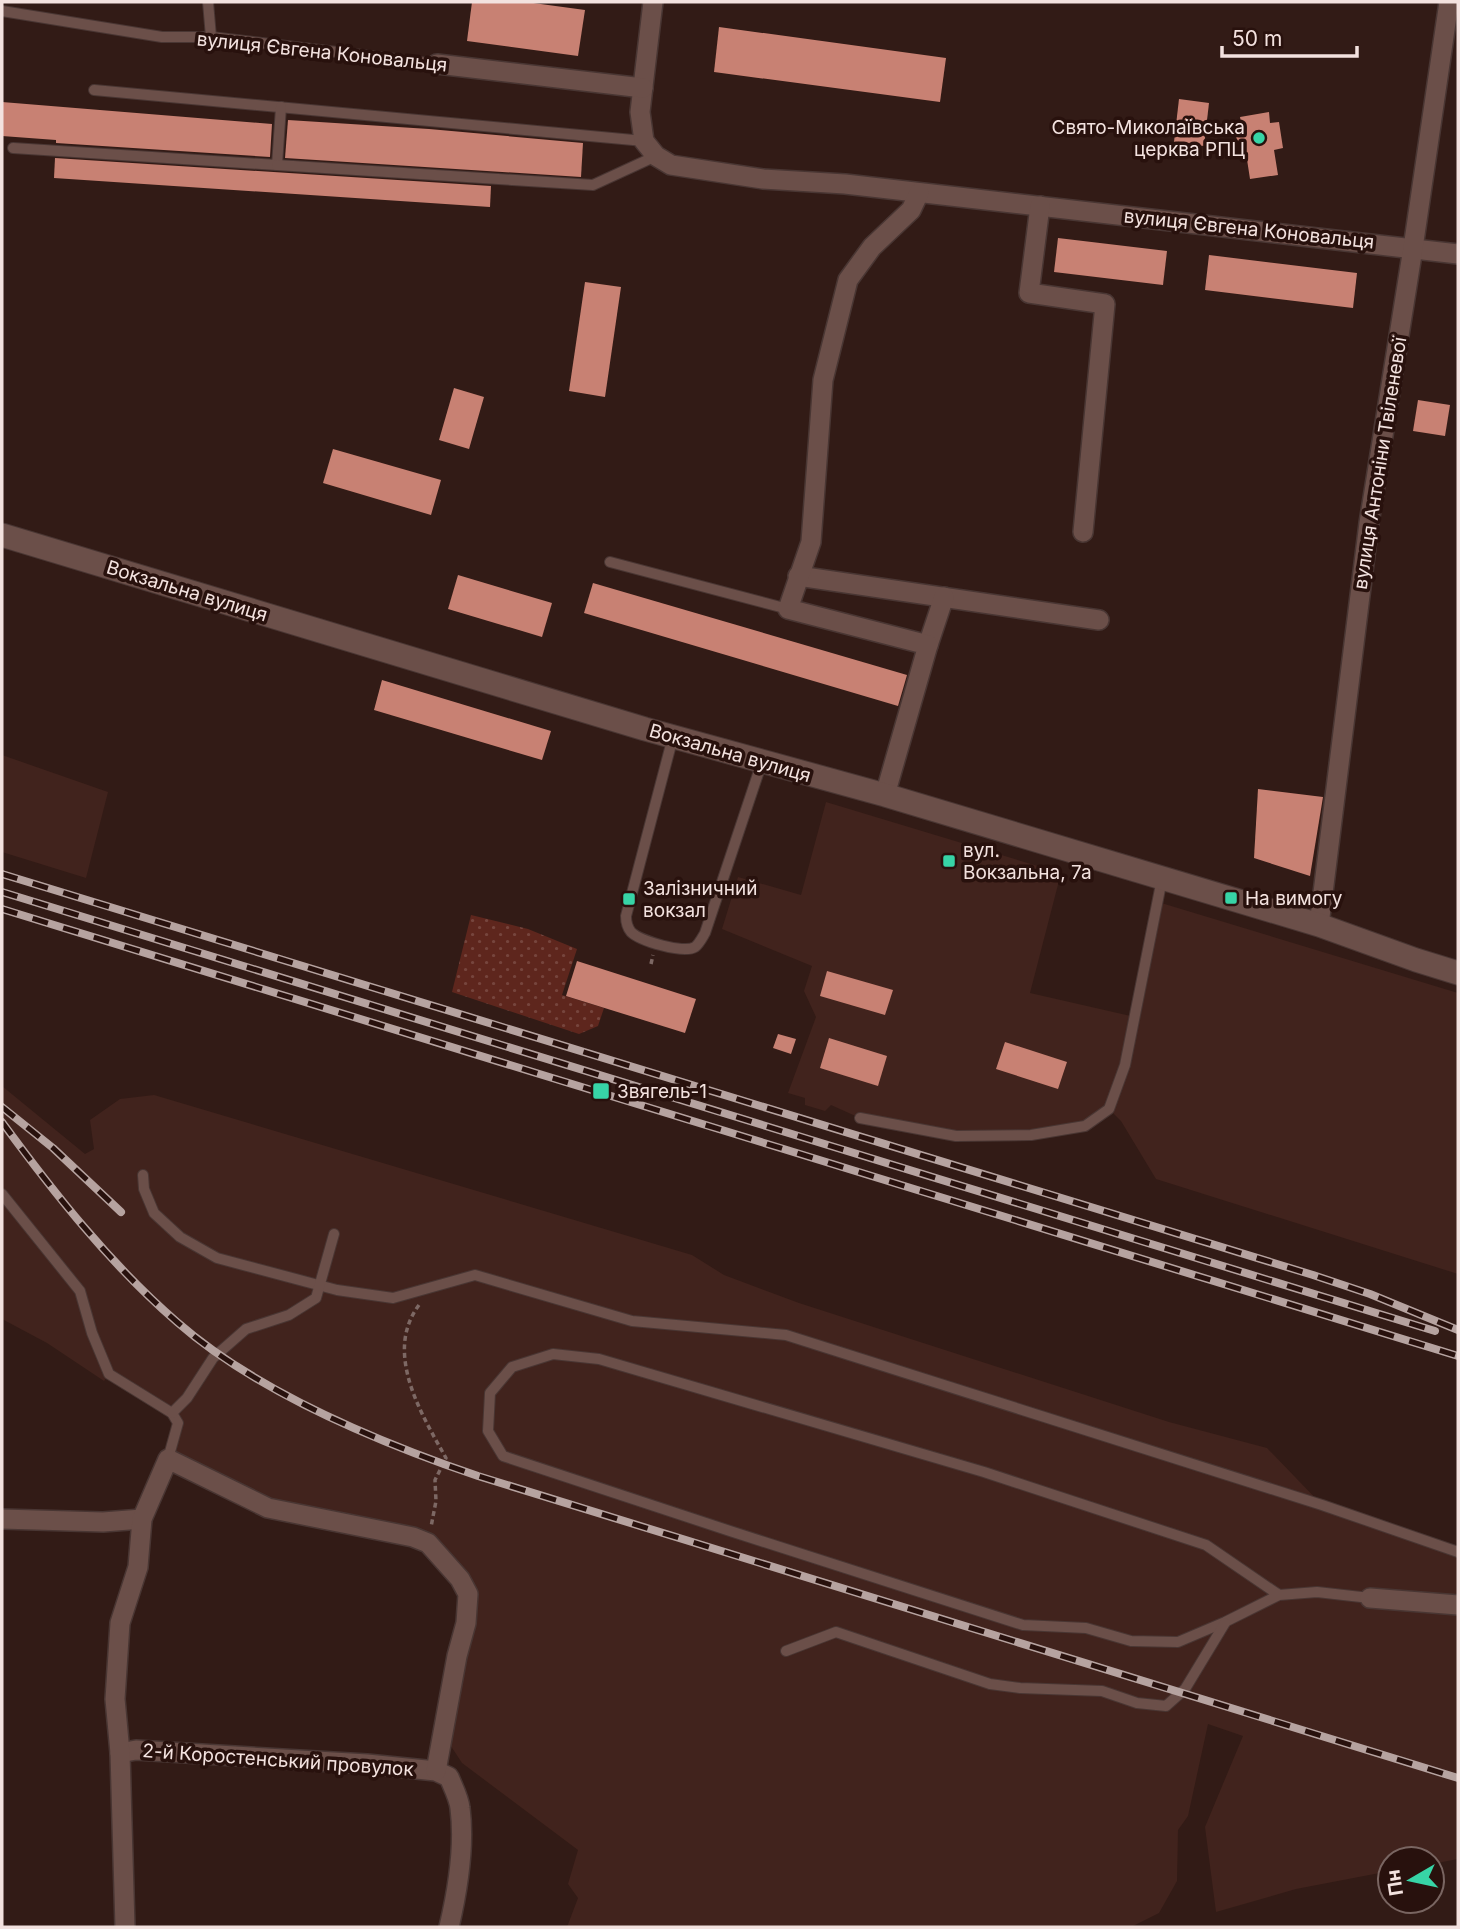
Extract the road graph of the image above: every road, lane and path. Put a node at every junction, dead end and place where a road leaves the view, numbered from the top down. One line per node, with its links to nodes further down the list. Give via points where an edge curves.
1 (208, 2): 5 (lane)
2 (653, 2): 7 (street)
3 (1450, 2): 15 (street, вулиця Антоніни Твіленевої)
4 (2, 11): 5 (lane, вулиця Євгена Коновальця, via 162,37)
5 (211, 37): 6 (lane, вулиця Євгена Коновальця)
6 (437, 64): 7 (street, вулиця Євгена Коновальця)
7 (643, 88): 11 (street, via 640,112)
8 (94, 90): 9 (lane)
9 (281, 107): 11 (lane); 12 (lane)
10 (13, 148): 12 (lane)
11 (657, 154): 12 (lane, via 593,185); 13 (street, вулиця Євгена Коновальця, via 763,179)
12 (277, 165)
13 (919, 193): 14 (street, вулиця Євгена Коновальця); 20 (street, via 911,210 872,247 848,280 822,380 811,542)
14 (1040, 206): 15 (street, вулиця Євгена Коновальця); 17 (street, via 1029,293 1105,304)
15 (1413, 248): 16 (street, вулиця Євгена Коновальця); 29 (street, вулиця Антоніни Твіленевої, via 1369,523)
16 (1458, 254)
17 (1083, 532)
18 (2, 535): 25 (street, Вокзальна вулиця)
19 (610, 562): 22 (lane)
20 (798, 576): 21 (street); 22 (street)
21 (944, 597): 23 (street); 24 (street)
22 (788, 609): 24 (street)
23 (1099, 620)
24 (928, 645): 27 (street)
25 (673, 737): 26 (street, Вокзальна вулиця); 26 (lane, via 625,916 631,932 667,947 694,948 705,933)
26 (762, 762): 27 (street, Вокзальна вулиця)
27 (885, 795): 28 (street, Вокзальна вулиця)
28 (1162, 878): 29 (street, Вокзальна вулиця); 31 (lane, via 1125,1065 1109,1109 1085,1126 1031,1135 956,1136)
29 (1319, 925): 30 (street, Вокзальна вулиця)
30 (1458, 973)
31 (860, 1118)
32 (143, 1175): 35 (lane, via 154,1213 180,1237 217,1258)
33 (2, 1194): 37 (lane, via 80,1291 109,1374)
34 (334, 1234): 35 (lane)
35 (320, 1285): 36 (lane, via 393,1298); 37 (lane, via 316,1298 289,1315 246,1329 213,1357)
36 (435, 1286): 41 (path, via 410,1317 404,1349 408,1381 446,1458 435,1480); 42 (lane, via 475,1275 632,1321 786,1335)
37 (172, 1413): 38 (lane, via 178,1423)
38 (168, 1460): 40 (street, 2-й Коростенський провулок); 41 (street, via 268,1508)
39 (2, 1519): 40 (street)
40 (142, 1520): 48 (street, 2-й Коростенський провулок, via 138,1567 120,1623 115,1699)
41 (428, 1543): 49 (street, via 468,1594)
42 (1458, 1552)
43 (1279, 1595): 44 (lane, via 1317,1592); 46 (lane); 46 (lane, via 1206,1545 984,1472 599,1359 553,1354 512,1367 491,1394 488,1431 503,1455 1023,1625 1086,1628 1131,1641 1178,1642)
44 (1370, 1598): 45 (street)
45 (1458, 1605)
46 (1225, 1622): 47 (lane, via 1185,1689 1166,1706 1137,1703 1102,1691 990,1684 836,1632)
47 (786, 1651)
48 (120, 1753): 49 (street, 2-й Коростенський провулок, via 149,1751); 50 (street, 2-й Коростенський провулок)
49 (436, 1771): 51 (street, 2-й Коростенський провулок, via 449,1777 460,1806 461,1844)
50 (124, 1927)
51 (449, 1927)

